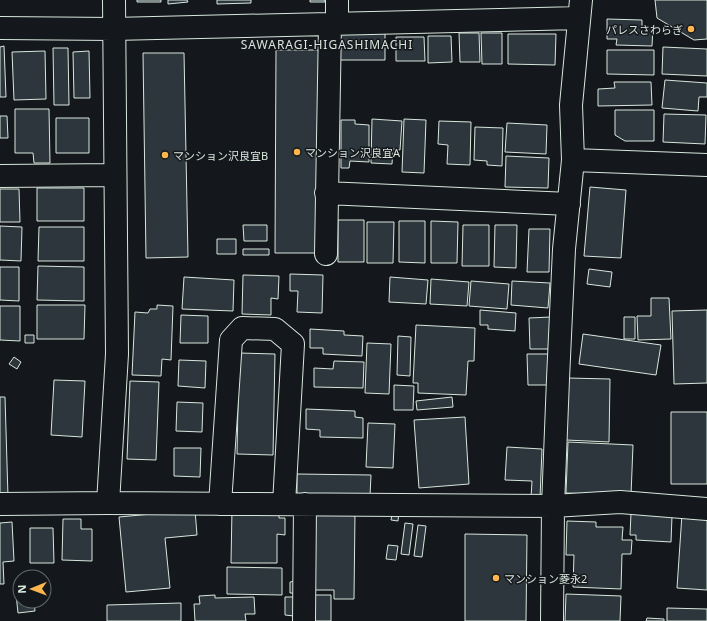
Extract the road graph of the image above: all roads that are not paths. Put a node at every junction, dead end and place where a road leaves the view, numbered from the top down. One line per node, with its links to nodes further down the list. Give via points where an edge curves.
1 (114, 0): 6 (street)
2 (337, 0): 4 (street)
3 (580, 9): 4 (street); 7 (street, via 571,105)
4 (333, 24): 6 (street); 11 (street)
5 (0, 28): 6 (street)
6 (113, 29): 9 (street)
7 (573, 160): 8 (street); 12 (street)
8 (707, 165)
9 (115, 175): 10 (street); 14 (street, via 116,354)
10 (0, 176)
11 (326, 193): 12 (street); 13 (street)
12 (569, 204): 18 (street, via 564,249)
13 (326, 254)
14 (108, 503): 15 (street); 16 (street)
15 (0, 504)
16 (220, 504): 17 (street); 17 (street, via 231,340 242,328 275,329 293,344)
17 (294, 504): 18 (street); 20 (street)
18 (553, 506): 19 (street, via 620,502); 21 (street)
19 (707, 509)
20 (304, 621)
21 (552, 621)

